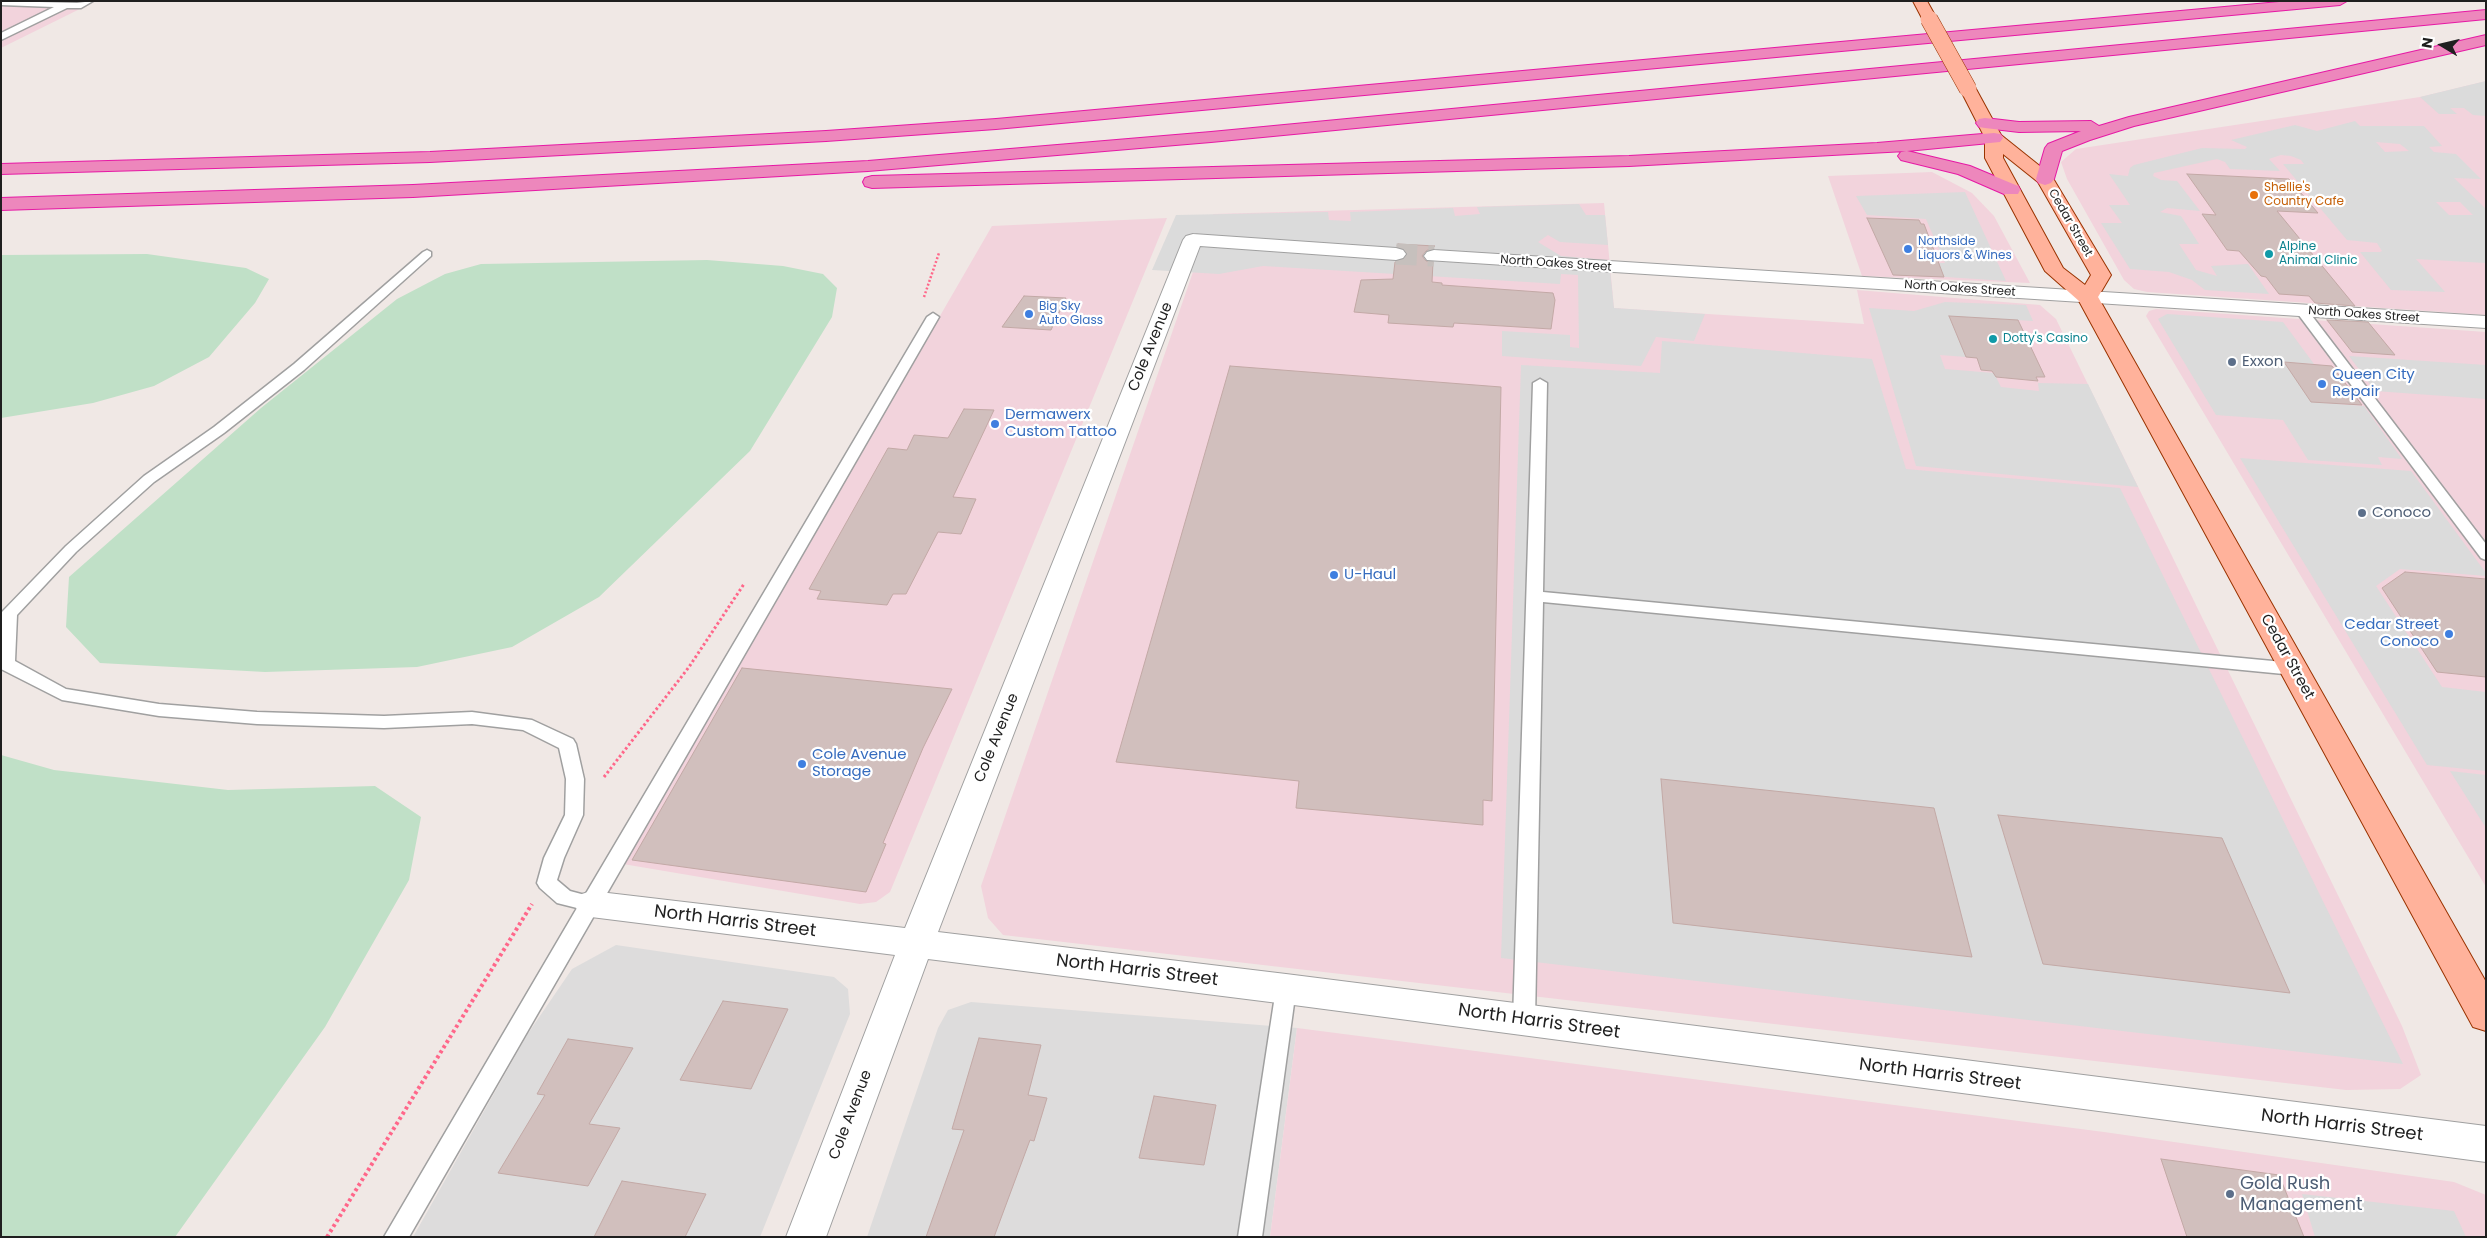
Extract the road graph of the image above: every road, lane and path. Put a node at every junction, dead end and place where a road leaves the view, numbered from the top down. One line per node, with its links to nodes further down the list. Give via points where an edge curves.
1 (89, 1): 6 (lane, via 78,6)
2 (1920, 1): 12 (main road, Cedar Street, bridge)
3 (2254, 1): 8 (highway, via 2198,8)
4 (2340, 1): 8 (highway)
5 (1, 2): 6 (lane)
6 (66, 6): 9 (lane)
7 (2486, 14): 16 (highway, via 1118,145 789,171)
8 (2194, 15): 14 (highway, via 1357,92 826,136 440,157)
9 (1, 37)
10 (2486, 40): 11 (highway)
11 (2130, 122): 12 (highway); 15 (highway, via 2054,148)
12 (1990, 131): 13 (highway); 15 (main road, Cedar Street); 17 (main road, Cedar Street, via 1994,158)
13 (1877, 148): 16 (highway, via 1629,161 934,182); 17 (highway, via 1942,163)
14 (1, 169)
15 (2045, 179): 23 (main road, Cedar Street, via 2100,275)
16 (506, 187): 18 (highway)
17 (2011, 190): 23 (main road, Cedar Street, via 2055,271)
18 (1, 204)
19 (939, 253): 24 (path)
20 (427, 254): 32 (lane, via 299,367 149,480)
21 (1396, 254): 37 (street, Cole Avenue, via 1193,240)
22 (1434, 256): 23 (street, North Oakes Street)
23 (2088, 297): 25 (street, North Oakes Street); 33 (main road, Cedar Street)
24 (923, 298)
25 (2302, 311): 27 (street, North Oakes Street); 29 (lane)
26 (933, 317): 36 (lane)
27 (2486, 322)
28 (1540, 383): 31 (lane)
29 (2486, 555)
30 (747, 579): 34 (path, via 689,668)
31 (1535, 596): 33 (lane); 40 (lane)
32 (5, 612): 34 (lane, via 6,664 62,694 159,710 257,718 384,722 472,718 526,724 567,744 575,779)
33 (2294, 669): 39 (main road, Cedar Street)
34 (574, 815): 35 (lane, via 554,858)
35 (547, 883): 36 (lane, via 564,897); 42 (path, via 524,914)
36 (592, 904): 37 (street, North Harris Street); 43 (lane)
37 (916, 944): 38 (street, North Harris Street); 44 (street, Cole Avenue)
38 (1286, 989): 40 (street, North Harris Street); 45 (lane)
39 (2486, 1016)
40 (1524, 1020): 41 (street, North Harris Street)
41 (2486, 1144)
42 (327, 1237)
43 (396, 1237)
44 (806, 1237)
45 (1250, 1237)

